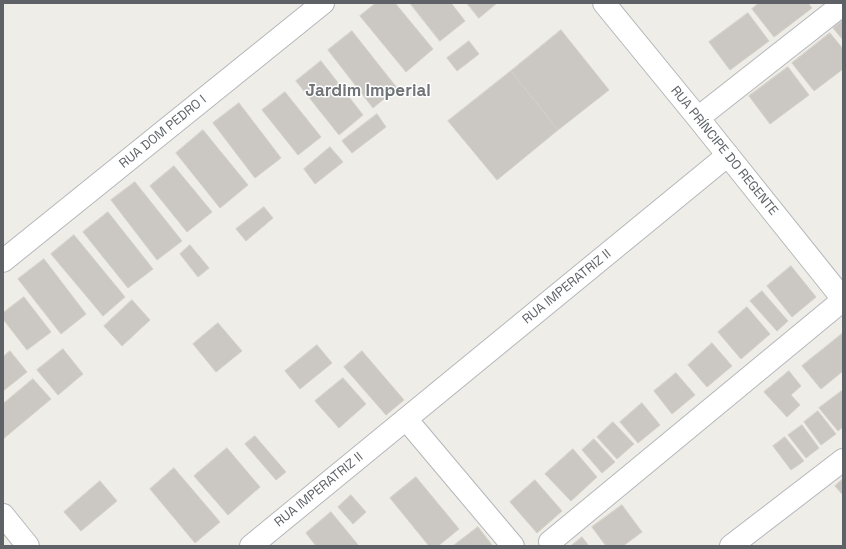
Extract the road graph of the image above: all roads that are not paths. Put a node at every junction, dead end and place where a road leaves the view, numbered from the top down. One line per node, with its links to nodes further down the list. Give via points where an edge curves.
1 (323, 3): 6 (street, RUA DOM PEDRO I)
2 (604, 3): 4 (street, RUA PRÍNCIPE DO REGENTE)
3 (843, 4): 4 (street)
4 (698, 118): 5 (street, RUA PRÍNCIPE DO REGENTE)
5 (728, 155): 7 (street, RUA PRÍNCIPE DO REGENTE); 8 (street, RUA IMPERATRIZ II)
6 (3, 262)
7 (843, 299): 11 (street)
8 (406, 419): 13 (street, RUA IMPERATRIZ II); 14 (street)
9 (843, 460): 15 (street)
10 (3, 516): 12 (street)
11 (550, 542)
12 (28, 546)
13 (251, 546)
14 (513, 546)
15 (731, 546)

